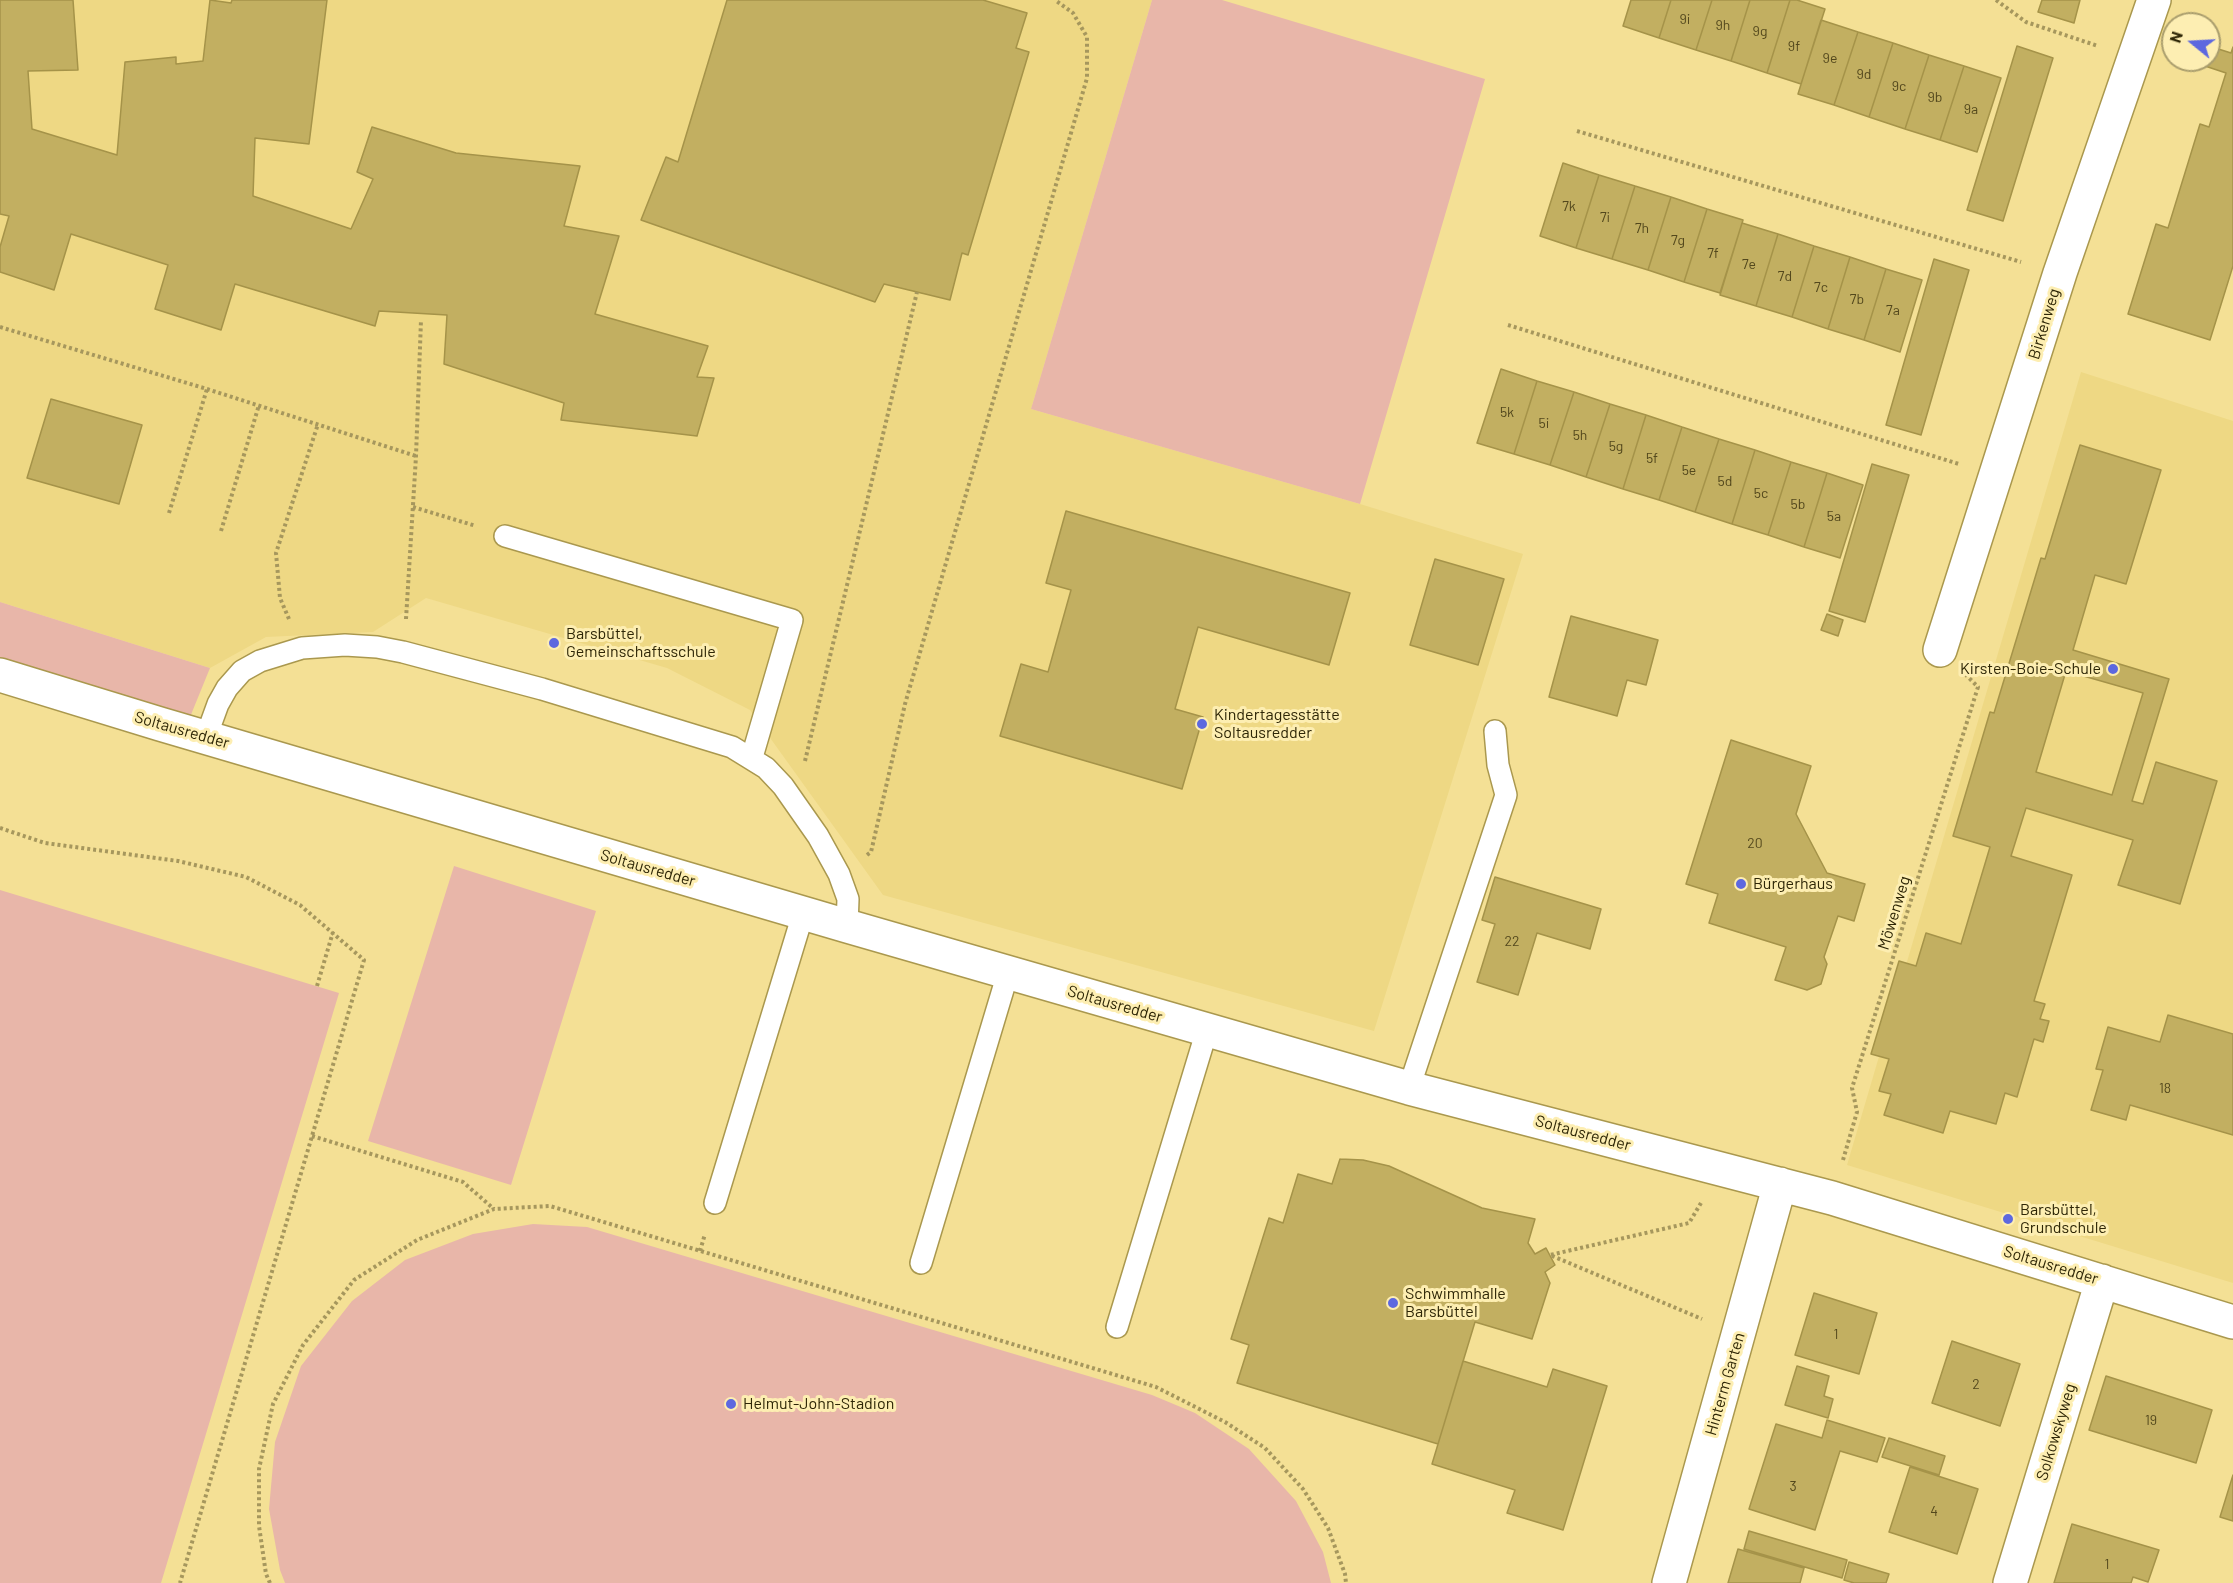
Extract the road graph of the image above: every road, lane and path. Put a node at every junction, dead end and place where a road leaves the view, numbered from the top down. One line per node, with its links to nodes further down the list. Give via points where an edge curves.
1 (1055, 0): 29 (path, via 1073,13 1087,37 1087,78 905,704 871,852)
2 (1996, 0): 4 (path, via 2026,22)
3 (2154, 0): 4 (street, Birkenweg)
4 (2133, 58): 6 (street, Birkenweg)
5 (1577, 130): 6 (path)
6 (2060, 273): 15 (street, Birkenweg)
7 (916, 292): 27 (path, via 803,767)
8 (421, 320): 14 (path)
9 (1508, 326): 15 (path)
10 (0, 327): 11 (path)
11 (207, 389): 12 (path); 17 (path)
12 (259, 405): 13 (path); 18 (path)
13 (318, 424): 14 (path); 20 (path, via 276,554 280,598)
14 (416, 456): 16 (path)
15 (1997, 476): 21 (street, Birkenweg)
16 (413, 507): 19 (path); 22 (path)
17 (169, 513)
18 (221, 531)
19 (505, 536): 26 (lane, via 792,620)
20 (302, 648): 22 (lane, via 345,645); 25 (lane, via 242,671 218,704)
21 (1940, 650): 40 (path, Möwenweg, via 1978,687 1852,1088 1857,1112)
22 (403, 652): 26 (lane, via 710,740)
23 (0, 675): 25 (street, Soltausredder)
24 (1495, 731): 36 (lane, via 1506,795)
25 (207, 737): 30 (street, Soltausredder)
26 (752, 758): 27 (lane)
27 (783, 786): 29 (lane)
28 (0, 828): 32 (path, via 45,843 178,861 246,877 300,905)
29 (839, 874): 31 (lane, via 848,898)
30 (803, 914): 31 (street, Soltausredder); 41 (lane)
31 (847, 927): 33 (street, Soltausredder)
32 (333, 932): 34 (path); 37 (path, via 364,960)
33 (1008, 973): 35 (street, Soltausredder); 43 (lane)
34 (317, 986)
35 (1207, 1030): 36 (street, Soltausredder); 46 (lane)
36 (1409, 1088): 38 (street, Soltausredder)
37 (312, 1136): 42 (path, via 463,1182); 48 (path)
38 (1720, 1168): 39 (street, Soltausredder); 47 (path, via 1689,1223 1550,1255)
39 (1780, 1184): 40 (street, Soltausredder); 47 (street, Hinterm Garten)
40 (1832, 1198): 44 (street, Soltausredder)
41 (715, 1203)
42 (494, 1209): 49 (path, via 417,1240 354,1280 303,1345 273,1404 259,1469 259,1526); 50 (path, via 550,1206 1156,1387 1225,1422 1265,1448 1303,1489 1328,1528)
43 (921, 1263)
44 (2102, 1281): 45 (street, Soltausredder); 52 (street, Solkowskyweg)
45 (2233, 1322)
46 (1117, 1327)
47 (1738, 1334): 51 (street, Hinterm Garten)
48 (180, 1583)
49 (270, 1583)
50 (1346, 1583)
51 (1669, 1583)
52 (2010, 1583)

